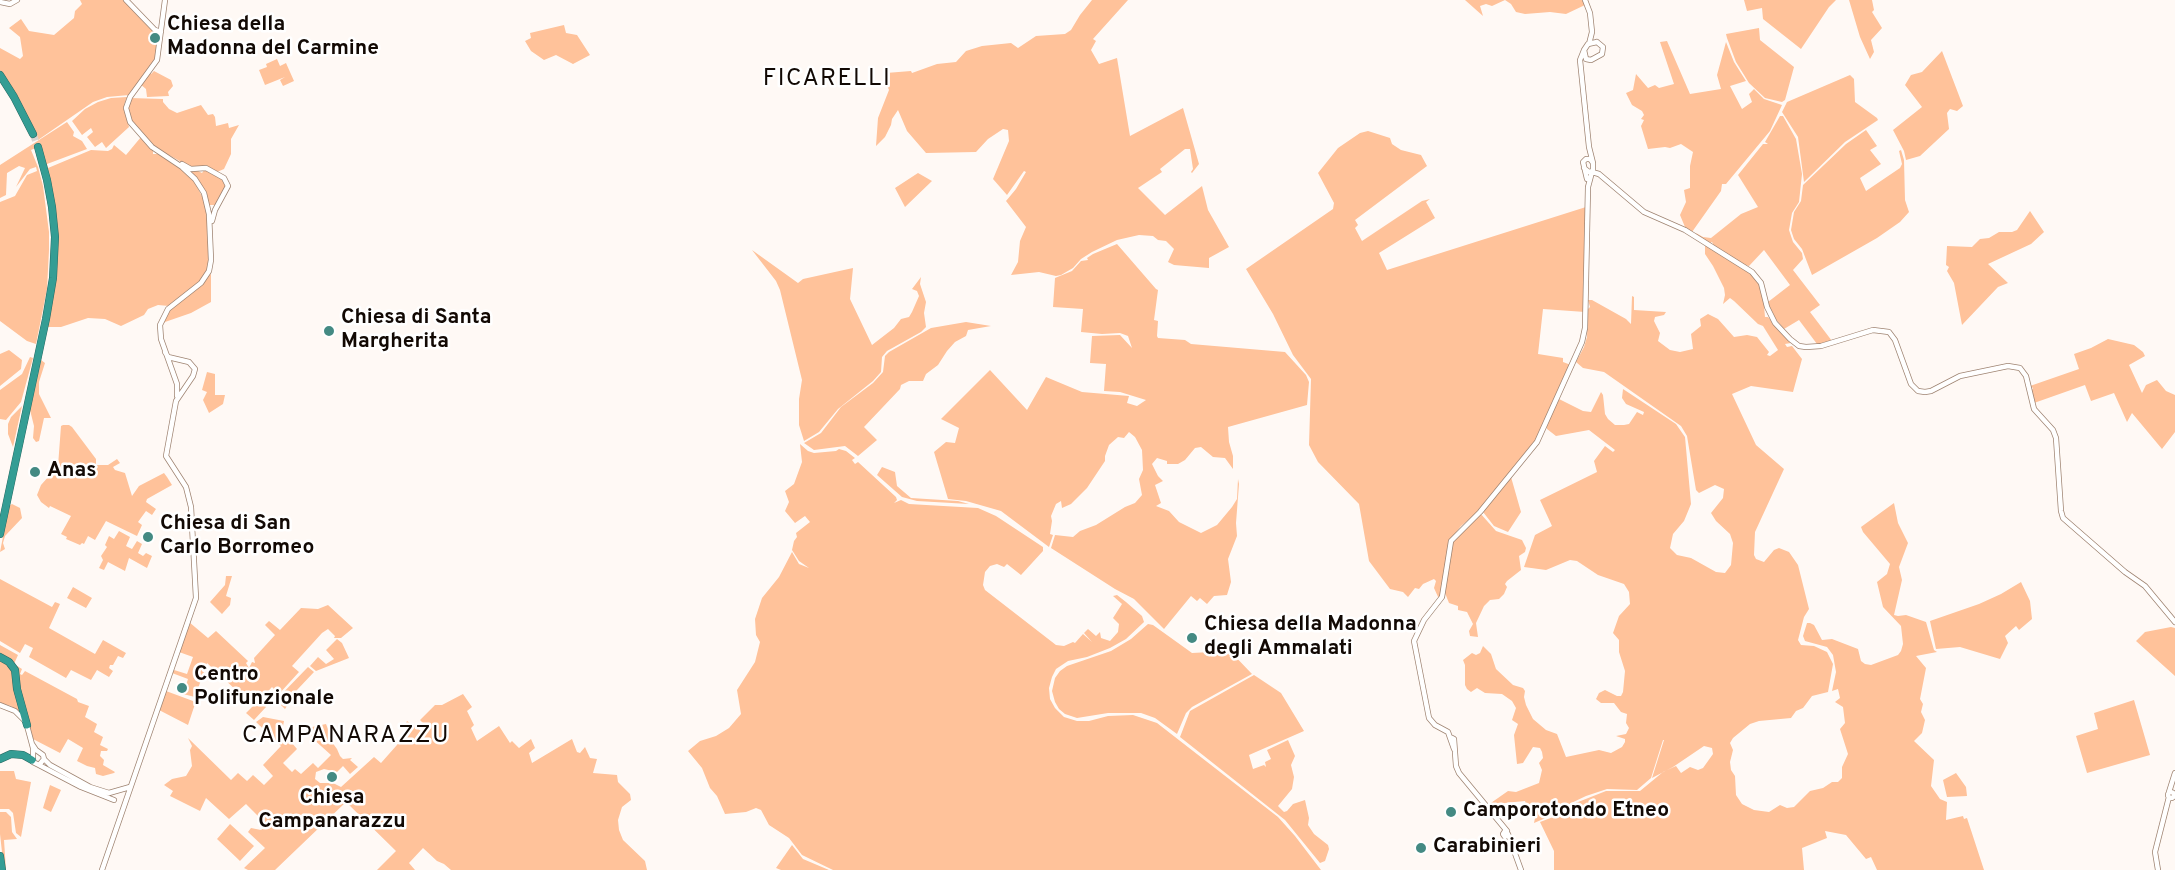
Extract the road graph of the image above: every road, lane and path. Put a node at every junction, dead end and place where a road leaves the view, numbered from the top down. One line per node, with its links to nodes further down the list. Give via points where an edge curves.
1 (17, 0): 5 (main road, via 10,4)
2 (126, 0): 7 (main road)
3 (165, 0): 6 (main road)
4 (1586, 0): 9 (main road); 10 (main road, via 1592,32)
5 (0, 2)
6 (163, 19): 7 (main road); 8 (main road)
7 (155, 29): 8 (main road)
8 (161, 33): 17 (main road, via 157,60 126,108 132,125 153,149)
9 (1601, 43): 10 (main road); 12 (main road, via 1604,52)
10 (1588, 44): 11 (main road)
11 (1584, 50): 12 (main road, via 1584,58); 14 (main road, via 1580,60)
12 (1591, 60): 14 (main road)
13 (0, 75): 15 (highway, via 32,135)
14 (1582, 78): 16 (main road)
15 (0, 80)
16 (1589, 147): 18 (main road); 19 (main road)
17 (169, 158): 21 (main road); 23 (main road)
18 (1586, 159): 19 (main road); 20 (main road)
19 (1594, 164): 22 (main road); 25 (main road)
20 (1584, 168): 22 (main road); 24 (main road)
21 (192, 169): 23 (main road); 27 (main road, via 206,168 224,178 228,186)
22 (1592, 172): 24 (main road); 25 (main road)
23 (191, 175): 26 (main road)
24 (1588, 187): 51 (main road, via 1586,328 1582,342 1537,442 1451,541 1442,597 1422,625 1414,646 1429,718 1454,739 1459,773 1502,824)
25 (1616, 189): 33 (main road, via 1644,212 1679,227 1752,272 1775,323 1799,346 1821,346 1873,330 1889,333 1894,337 1911,384 1924,392 1960,376 2008,366 2020,368 2026,376 2034,409 2056,438 2063,518 2148,589)
26 (206, 200): 27 (main road, via 212,207); 28 (main road)
27 (217, 206): 28 (main road)
28 (211, 236): 29 (main road, via 207,275 163,316 160,333)
29 (170, 361): 30 (main road); 30 (main road, via 189,362 194,367 193,376)
30 (180, 391): 44 (main road, via 166,456 186,487 191,507 196,598)
31 (0, 519): 32 (highway, via 50,278 49,208 36,147 53,213 53,278)
32 (0, 534)
33 (2175, 622)
34 (0, 657): 36 (highway, via 15,670)
35 (0, 705): 36 (main road, via 15,711)
36 (27, 725): 37 (main road)
37 (32, 744): 38 (main road); 39 (main road)
38 (39, 752): 39 (main road); 41 (main road)
39 (33, 757): 40 (highway, via 11,754); 42 (main road)
40 (0, 759)
41 (44, 759): 42 (main road); 45 (main road, via 90,787)
42 (39, 765): 47 (main road)
43 (2175, 775): 46 (main road)
44 (127, 790): 45 (main road); 47 (main road, via 128,798)
45 (117, 792): 47 (main road)
46 (2171, 795): 52 (main road, via 2154,852)
47 (118, 807): 50 (main road)
48 (0, 856): 49 (highway)
49 (2, 870)
50 (102, 870)
51 (1521, 870)
52 (2158, 870)

